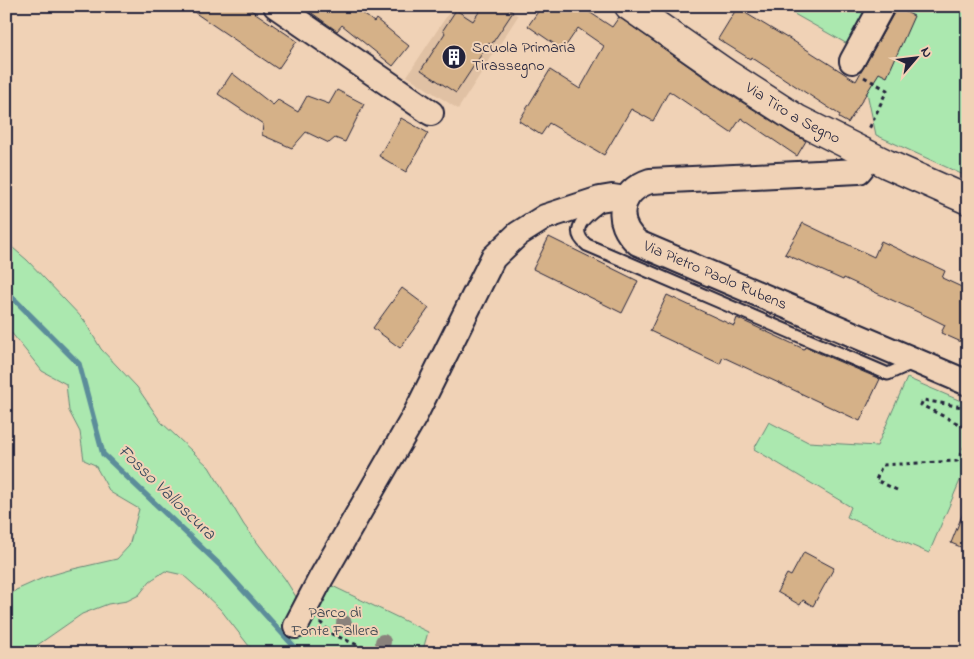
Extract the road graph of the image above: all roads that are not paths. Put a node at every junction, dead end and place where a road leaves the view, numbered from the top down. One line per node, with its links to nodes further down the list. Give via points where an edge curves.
1 (276, 6): 5 (street)
2 (629, 6): 6 (main road, Via Tiro a Segno, via 796,119)
3 (882, 6): 4 (street)
4 (852, 62)
5 (431, 113)
6 (869, 145): 7 (street, via 859,171 650,181); 8 (main road, Via Tiro a Segno, via 887,164)
7 (619, 198): 9 (street, Via Pietro Paolo Rubens, via 623,206 623,223 638,243); 9 (lane, via 586,217 580,225 580,238 587,245 888,374); 11 (street, via 600,198 545,217 518,234 492,258 414,417)
8 (968, 200)
9 (917, 361): 10 (street, Via Pietro Paolo Rubens)
10 (968, 383)
11 (301, 617)

